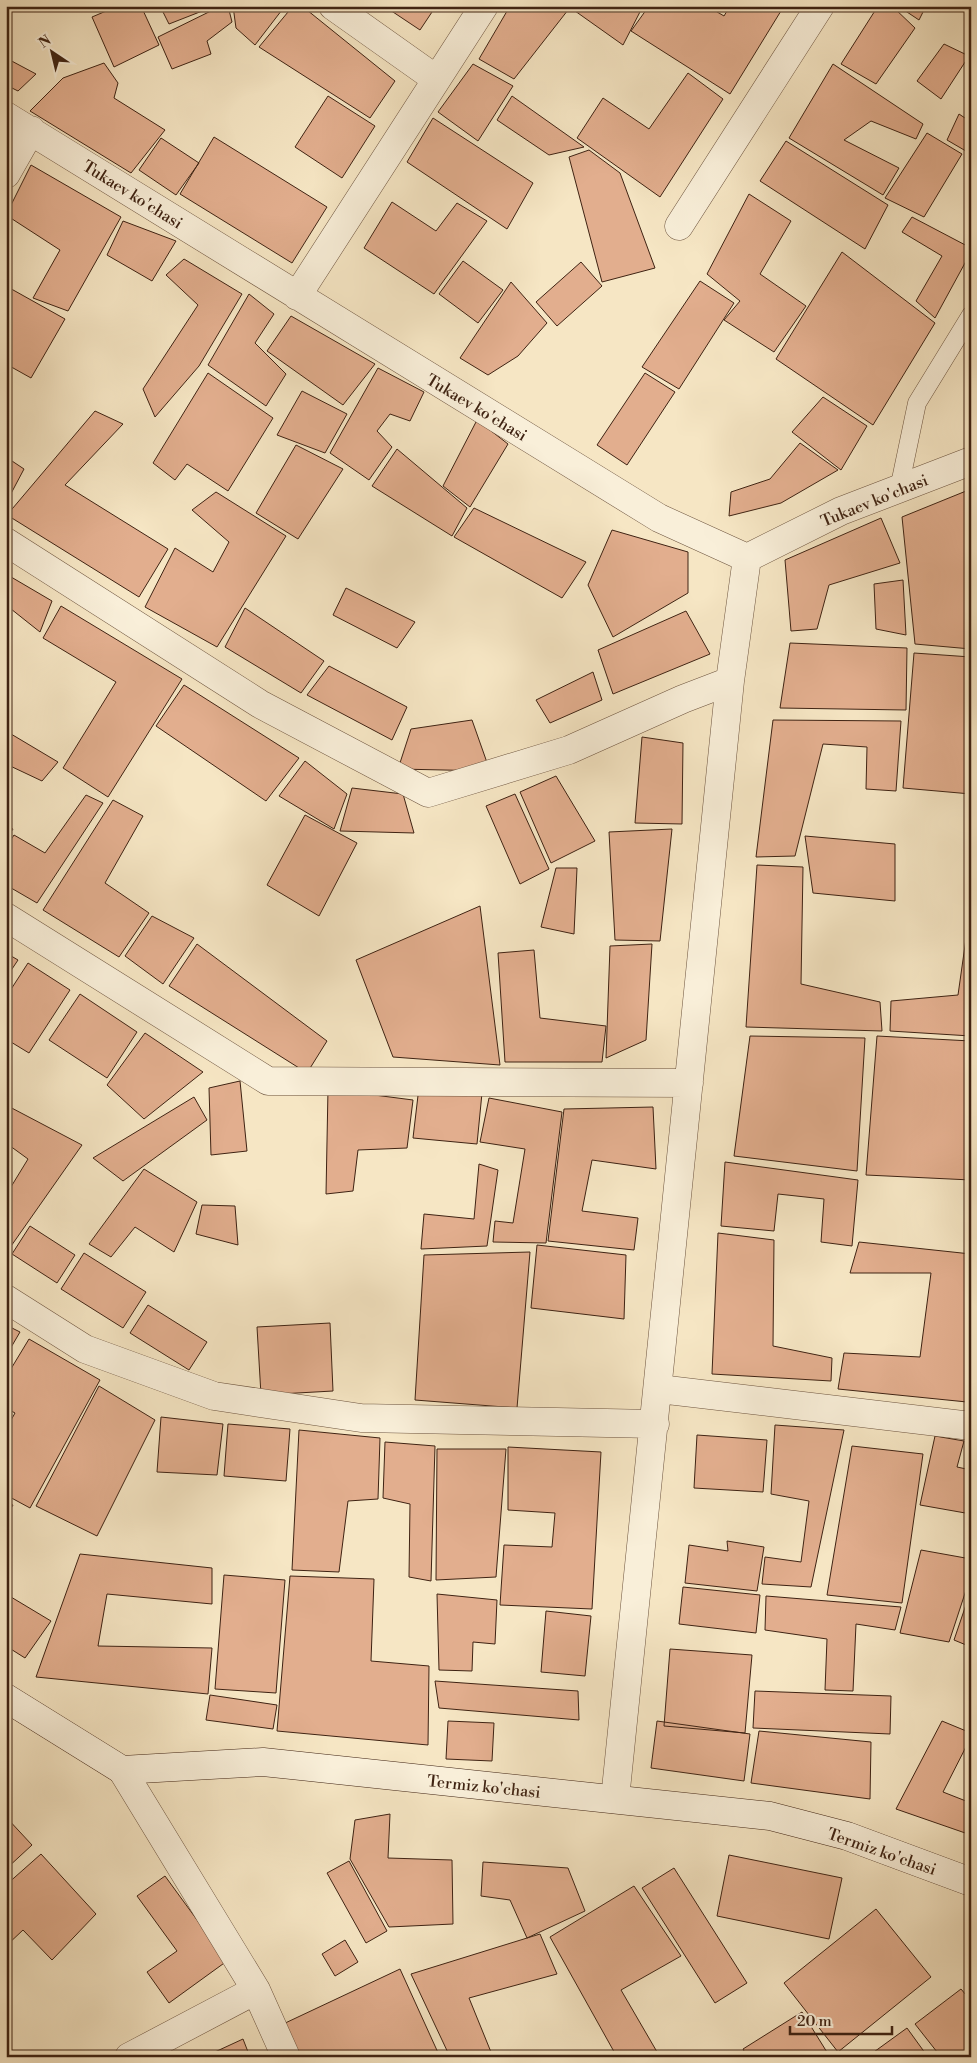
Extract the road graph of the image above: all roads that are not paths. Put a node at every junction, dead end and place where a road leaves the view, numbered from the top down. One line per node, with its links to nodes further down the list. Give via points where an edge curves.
1 (333, 6): 4 (street)
2 (484, 6): 4 (street)
3 (820, 6): 8 (street)
4 (436, 78): 9 (street)
5 (6, 116): 6 (street, Tukaev ko'chasi)
6 (30, 130): 7 (street); 9 (street, Tukaev ko'chasi)
7 (6, 174)
8 (679, 226)
9 (297, 296): 14 (street, Tukaev ko'chasi, via 658,518)
10 (971, 315): 12 (lane, via 917,403)
11 (971, 461): 12 (street, Tukaev ko'chasi)
12 (899, 489): 14 (street, Tukaev ko'chasi, via 841,511)
13 (6, 542): 15 (street, via 260,704 428,793 569,750 683,698)
14 (747, 558): 15 (street)
15 (730, 681): 17 (street)
16 (6, 917): 17 (street, via 268,1081)
17 (688, 1083): 19 (street)
18 (6, 1299): 20 (street, via 85,1349 214,1396 360,1418)
19 (659, 1389): 20 (street); 21 (street)
20 (654, 1424): 24 (street)
21 (971, 1426)
22 (6, 1698): 23 (street)
23 (122, 1770): 24 (street, Termiz ko'chasi, via 263,1762); 26 (street)
24 (615, 1800): 25 (street, Termiz ko'chasi, via 770,1816 847,1836)
25 (971, 1882)
26 (256, 1990): 27 (street); 28 (street)
27 (129, 2057)
28 (286, 2057)

